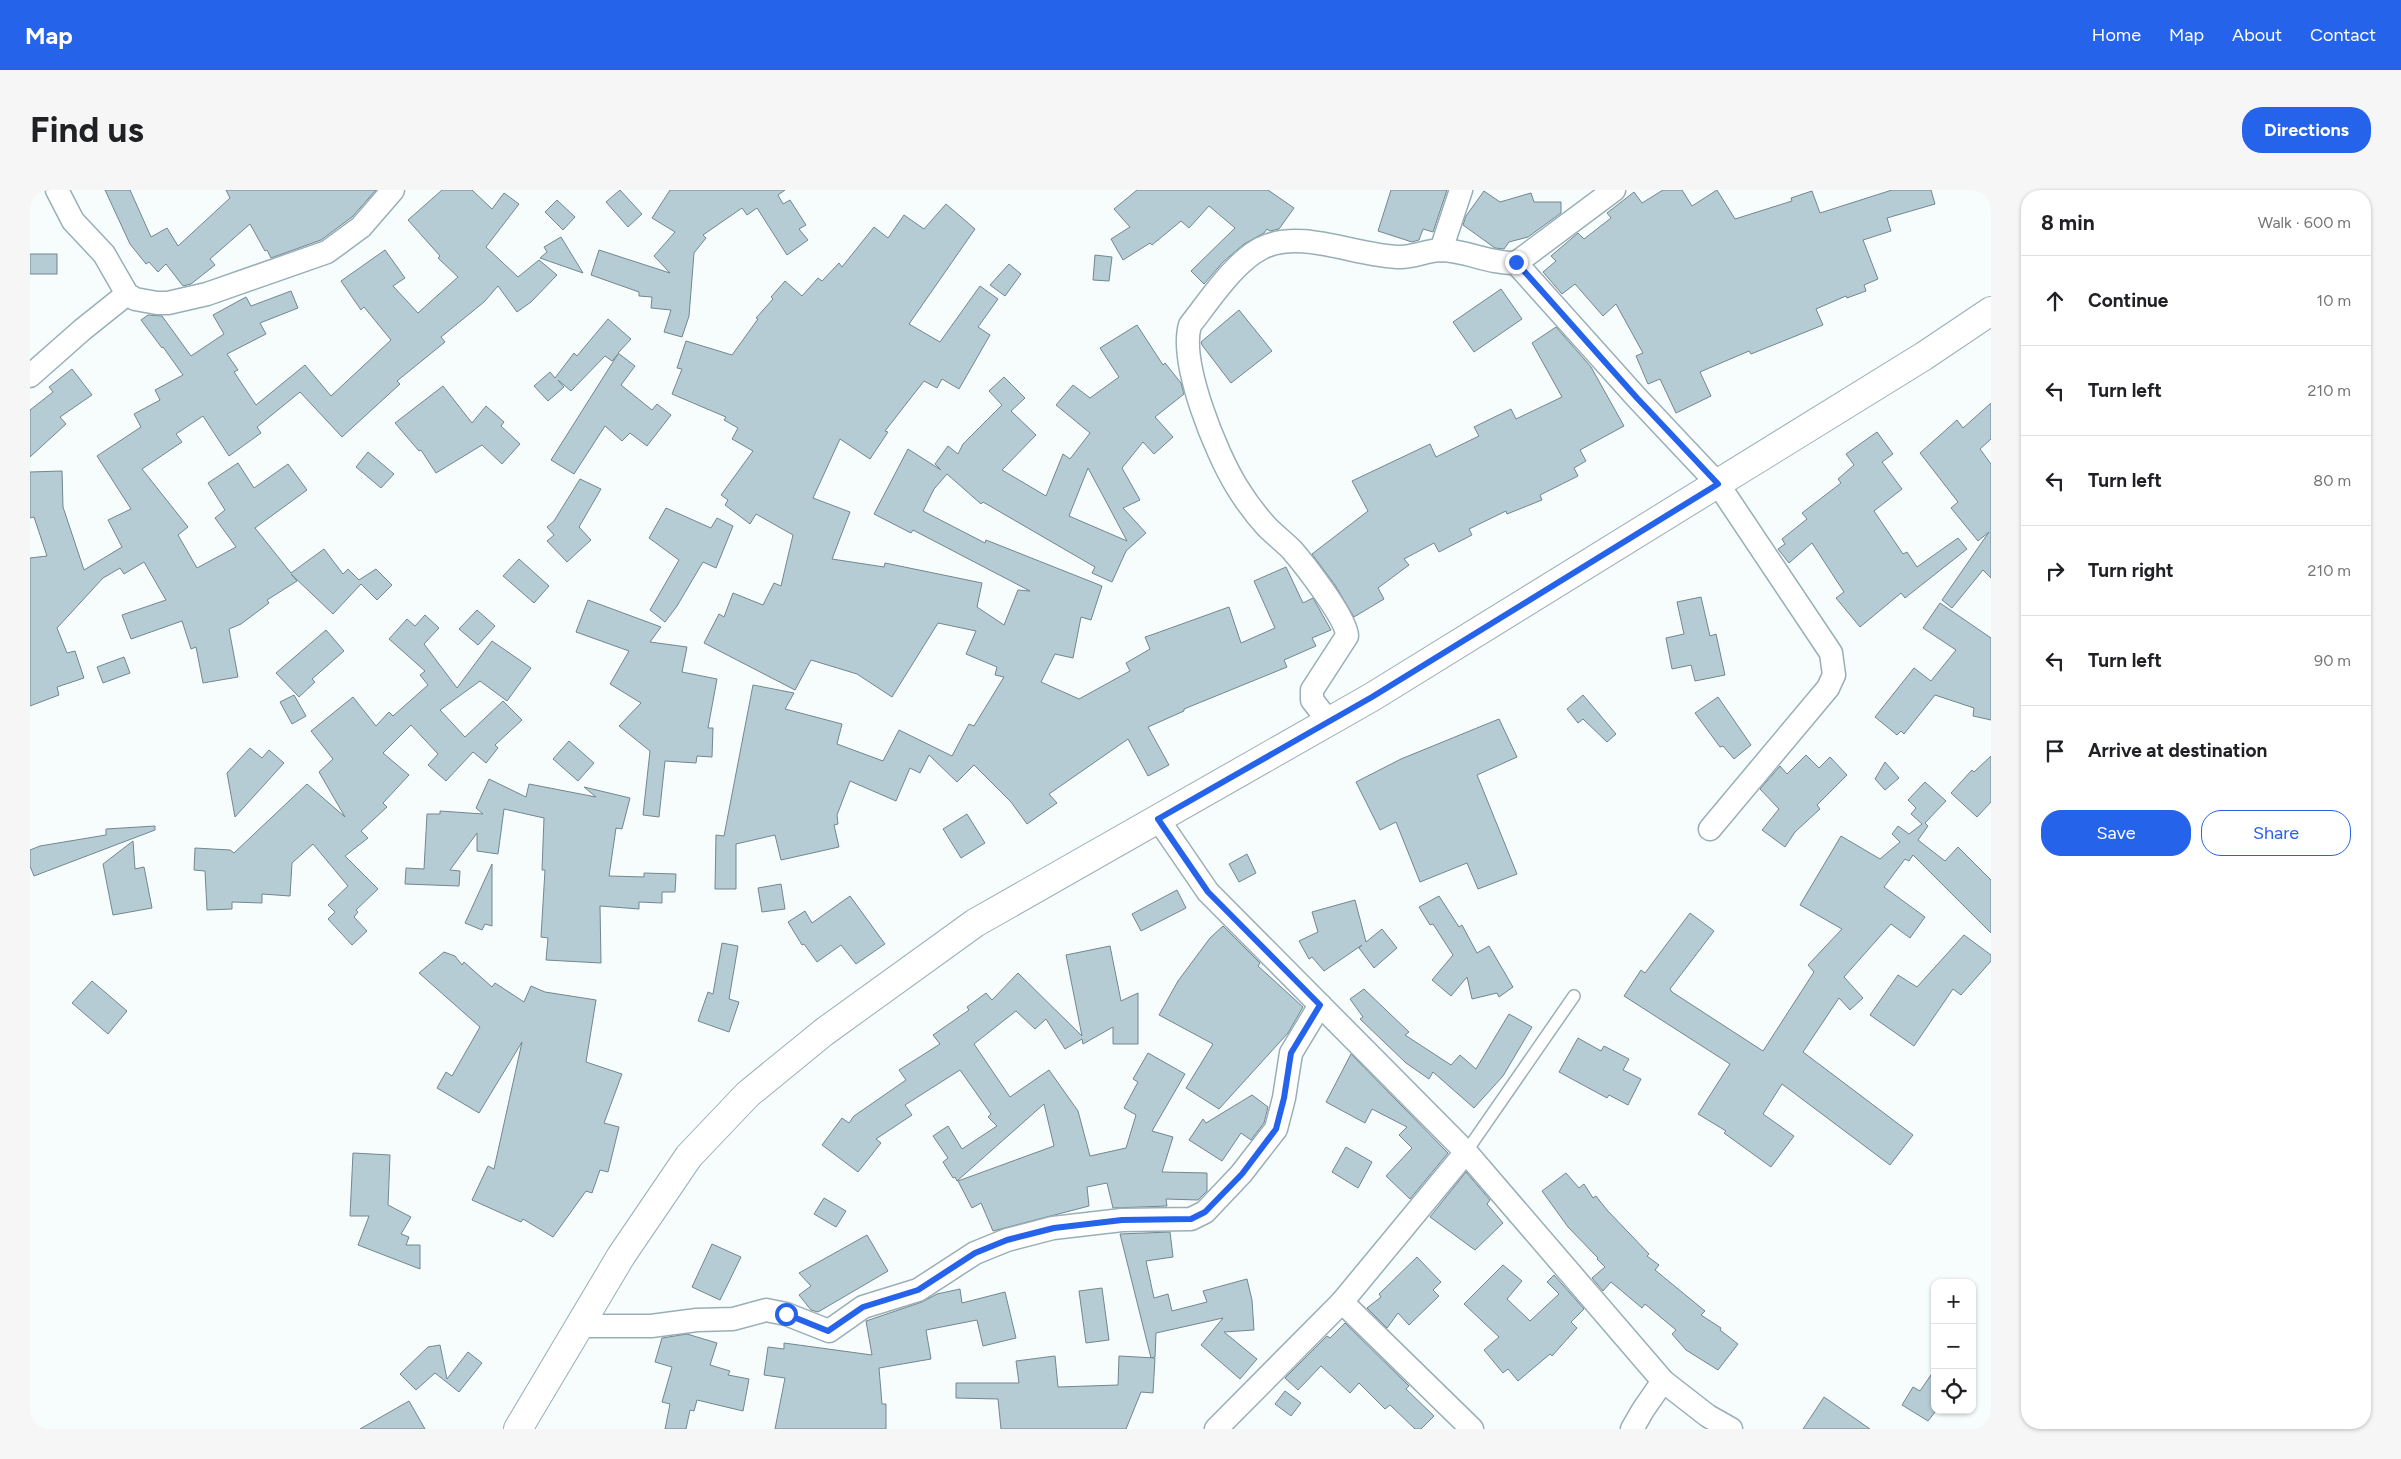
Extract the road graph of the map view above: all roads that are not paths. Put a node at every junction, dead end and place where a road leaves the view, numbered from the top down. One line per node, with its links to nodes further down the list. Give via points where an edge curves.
1 (57, 190): 7 (street, via 73,221 104,254)
2 (394, 190): 7 (street, via 361,227 327,252 207,294 168,303 145,302)
3 (1461, 190): 5 (street)
4 (1614, 190): 6 (street)
5 (1441, 250): 6 (street, via 1503,263); 11 (street, via 1400,257 1288,241 1263,247 1244,260 1190,325 1187,336 1203,414 1237,487 1266,526 1292,551 1347,630 1348,636 1312,690 1312,700)
6 (1516, 262): 10 (street)
7 (127, 294): 9 (street)
8 (1991, 311): 10 (main road)
9 (30, 376)
10 (1718, 484): 11 (main road); 13 (street, via 1831,654 1834,675 1828,688)
11 (1329, 722): 12 (main road)
12 (1158, 819): 15 (street, via 1208,892); 18 (main road, via 975,923 824,1032 748,1094 689,1156 621,1256)
13 (1710, 829)
14 (1574, 996): 16 (lane)
15 (1320, 1005): 16 (street); 18 (street, via 1291,1053 1276,1129 1242,1174 1205,1212 1191,1219 1122,1220 1054,1228 1007,1240 975,1253 918,1290 863,1307 828,1331 786,1314 766,1310 733,1319 651,1326)
16 (1466, 1152): 17 (street); 19 (street)
17 (1342, 1302): 21 (street); 22 (street)
18 (580, 1326): 20 (main road)
19 (1663, 1381): 23 (street); 24 (street, via 1708,1416)
20 (518, 1429)
21 (1216, 1429)
22 (1472, 1429)
23 (1632, 1429)
24 (1731, 1429)

